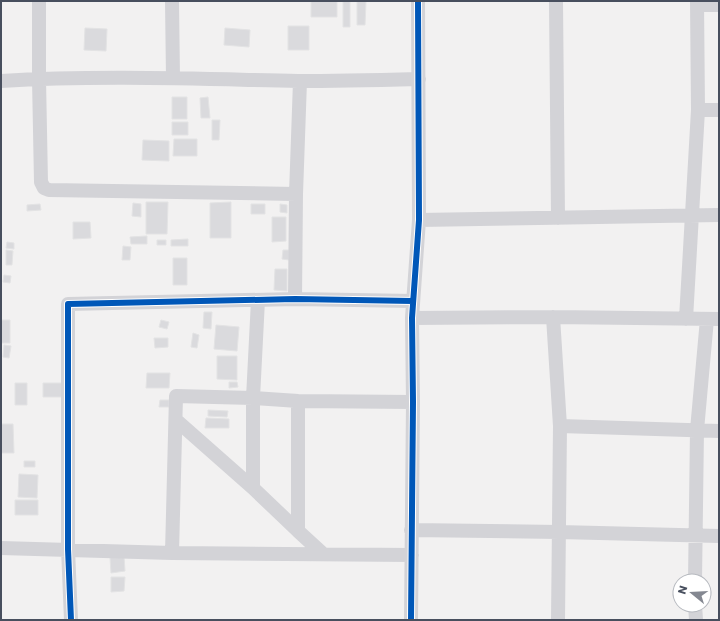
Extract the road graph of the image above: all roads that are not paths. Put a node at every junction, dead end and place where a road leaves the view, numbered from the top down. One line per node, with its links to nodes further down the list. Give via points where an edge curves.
1 (39, 1): 8 (street)
2 (172, 1): 7 (street)
3 (418, 1): 9 (street)
4 (556, 1): 17 (street)
5 (697, 3): 6 (street); 12 (street)
6 (719, 5)
7 (173, 78): 8 (street); 11 (street)
8 (39, 79): 10 (street); 14 (street, via 44,188)
9 (419, 79): 11 (street); 18 (street)
10 (1, 81)
11 (300, 81): 14 (street)
12 (698, 110): 13 (street); 15 (street)
13 (719, 110)
14 (296, 194): 19 (street)
15 (692, 215): 16 (street); 17 (street); 24 (street)
16 (719, 216)
17 (558, 218): 18 (street)
18 (419, 220): 21 (street)
19 (296, 299): 20 (street); 21 (street)
20 (258, 300): 26 (street); 40 (street, via 68,304)
21 (413, 301): 23 (street)
22 (553, 317): 23 (street); 24 (street); 30 (street)
23 (412, 318): 28 (street)
24 (686, 319): 25 (street)
25 (713, 319): 31 (street)
26 (253, 398): 27 (street); 29 (street, via 176,396); 33 (street)
27 (298, 400): 28 (street); 35 (street)
28 (413, 402): 34 (street)
29 (176, 420): 33 (street); 41 (street)
30 (560, 426): 31 (street); 36 (street)
31 (697, 430): 32 (street); 37 (street)
32 (719, 431)
33 (253, 488): 35 (street)
34 (411, 530): 36 (street); 43 (street)
35 (298, 531): 42 (street)
36 (559, 532): 37 (street); 47 (street)
37 (695, 535): 38 (street); 44 (street)
38 (719, 536)
39 (1, 548): 40 (street)
40 (68, 549): 41 (street); 45 (street)
41 (172, 553): 42 (street)
42 (322, 553): 43 (street)
43 (412, 554): 46 (street)
44 (695, 573)
45 (71, 620)
46 (411, 620)
47 (558, 620)

